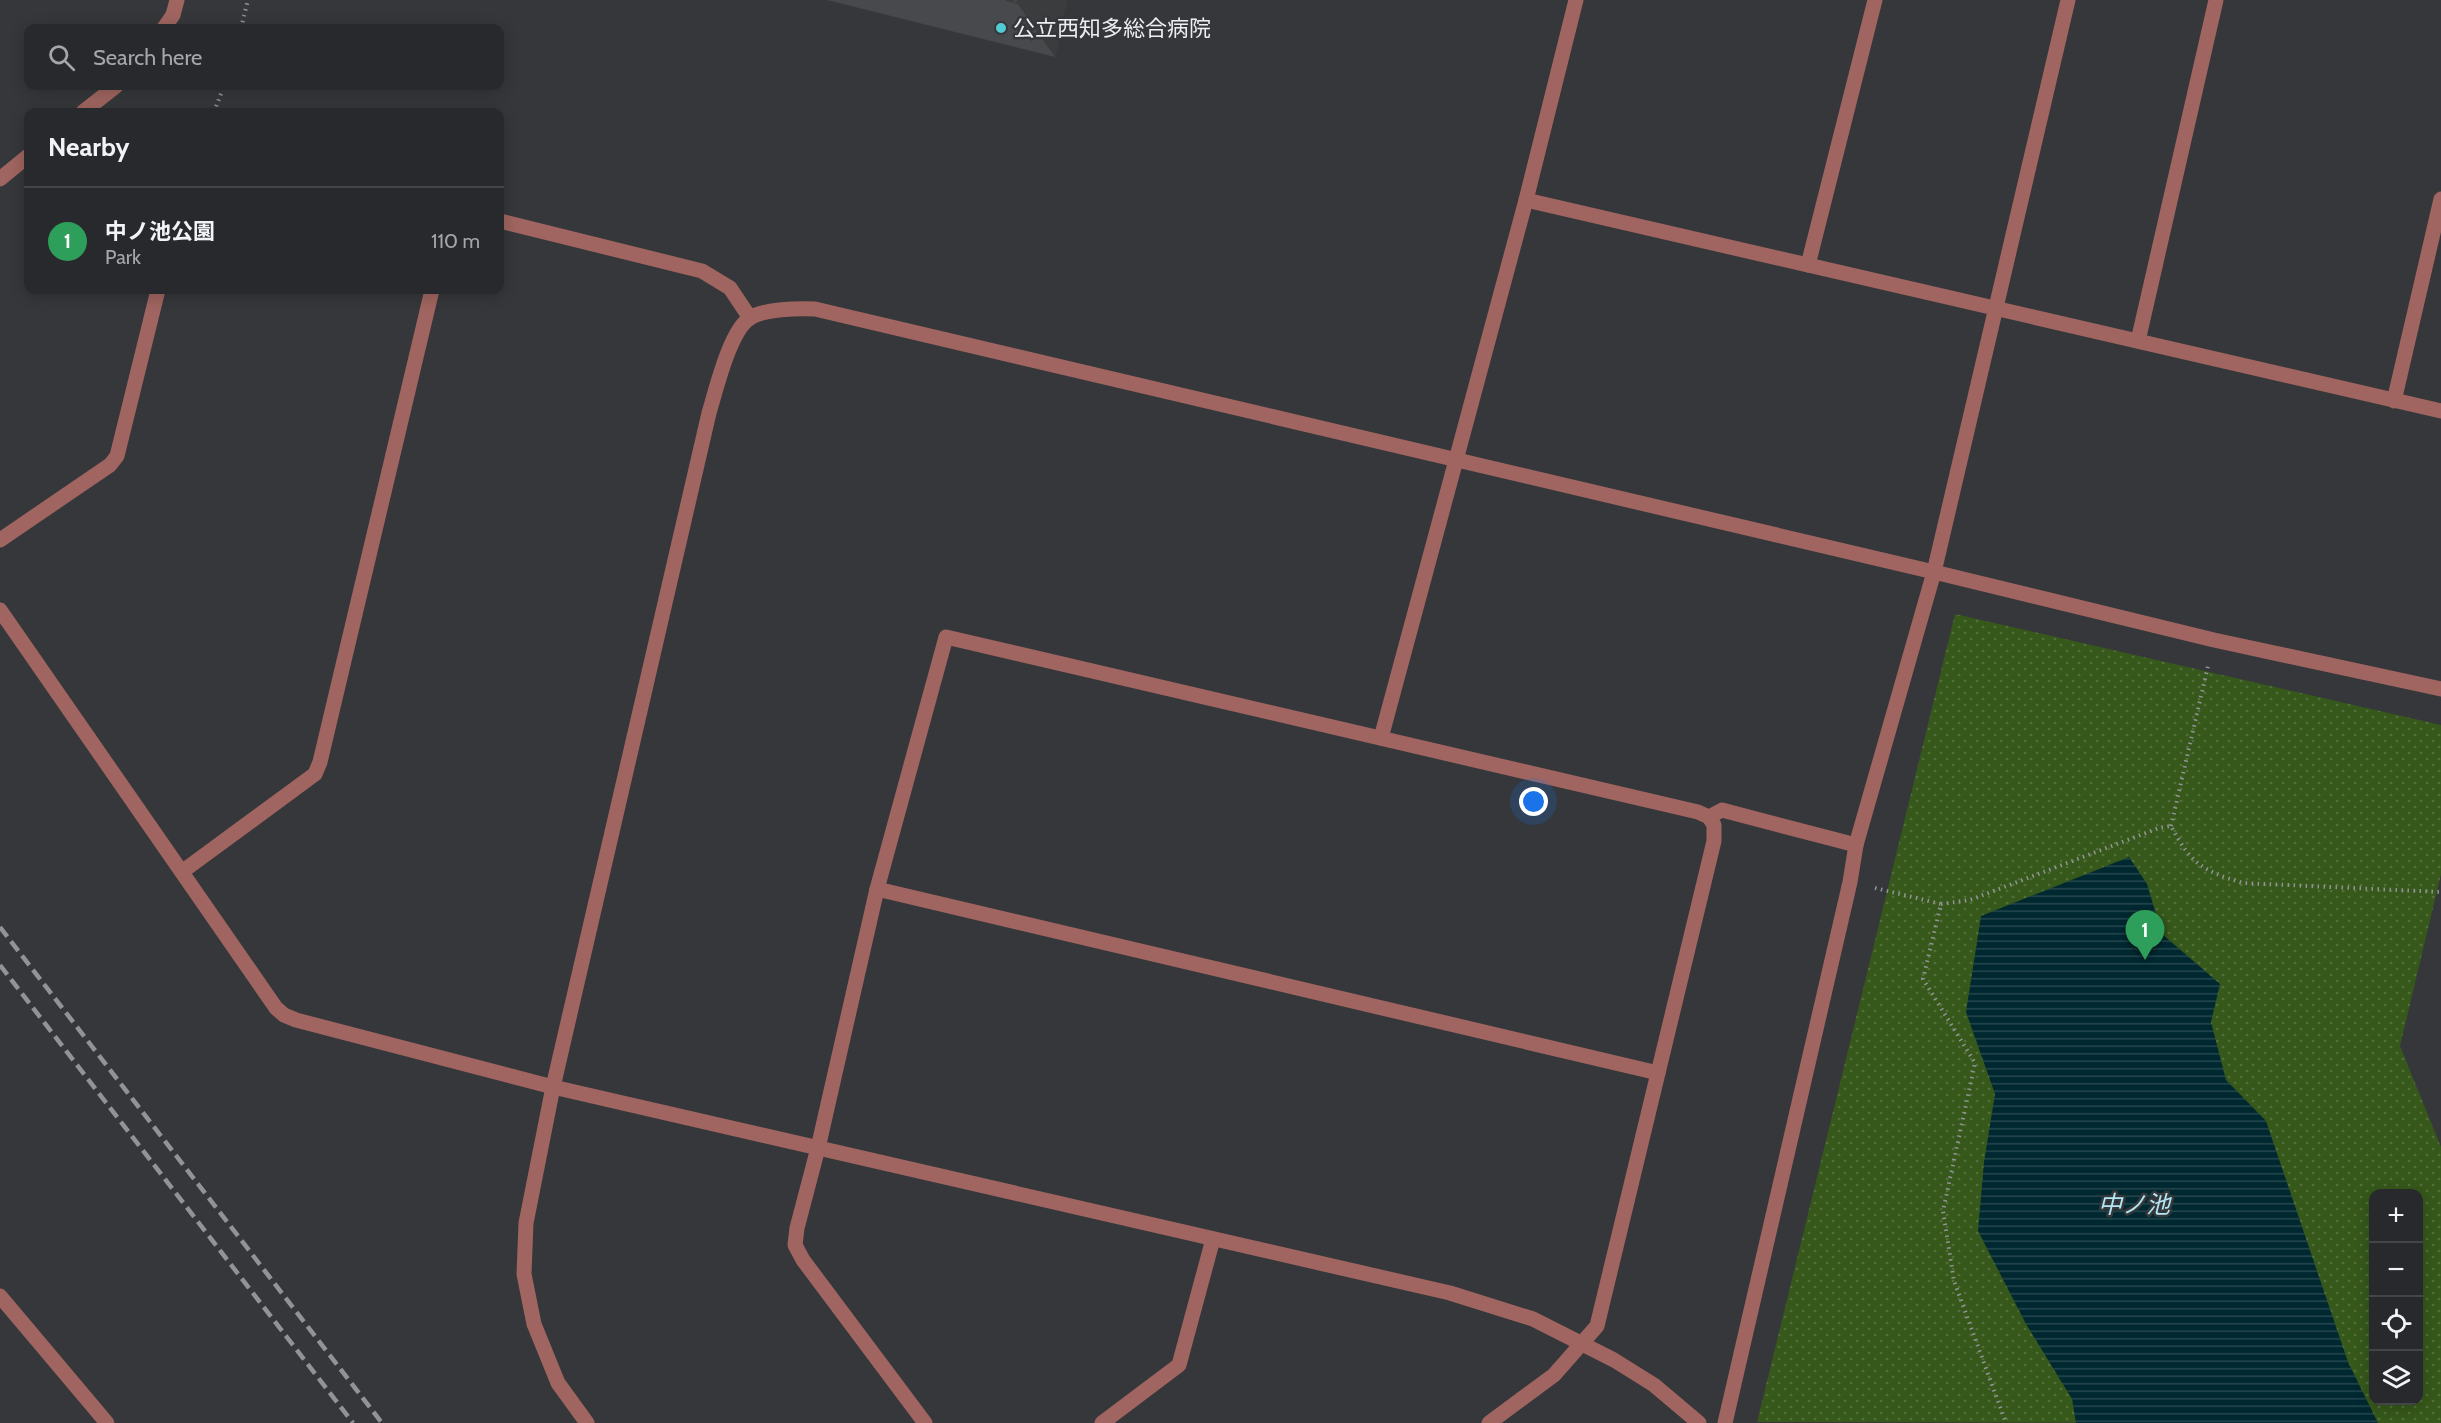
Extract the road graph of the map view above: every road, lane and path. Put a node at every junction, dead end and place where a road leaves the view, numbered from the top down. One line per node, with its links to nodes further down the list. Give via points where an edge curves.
1 (177, 0): 7 (street)
2 (248, 0): 8 (path)
3 (1576, 0): 16 (street)
4 (1875, 0): 18 (street)
5 (2068, 0): 21 (street)
6 (2216, 0): 23 (street)
7 (167, 24)
8 (242, 24)
9 (111, 90): 11 (street)
10 (222, 90): 12 (path)
11 (88, 108)
12 (216, 108)
13 (24, 159): 14 (street)
14 (0, 179)
15 (2441, 199): 24 (street)
16 (1526, 200): 18 (street); 26 (street)
17 (504, 222): 22 (street, via 702,271 730,288)
18 (1808, 265): 21 (street)
19 (157, 294): 27 (street, via 117,456 110,465)
20 (431, 294): 36 (street, via 315,774)
21 (1995, 308): 23 (street); 28 (street)
22 (750, 318): 26 (street, via 788,308 815,309); 42 (street, via 732,341 709,412)
23 (2138, 341): 24 (street)
24 (2394, 400): 25 (street)
25 (2441, 411)
26 (1456, 460): 28 (street); 32 (street)
27 (0, 540)
28 (1934, 572): 30 (street); 35 (street)
29 (0, 610): 36 (street)
30 (2214, 640): 31 (street); 34 (path)
31 (2441, 689)
32 (1381, 738): 33 (street); 38 (street, via 946,638)
33 (1709, 817): 35 (street, via 1722,810); 41 (street, via 1714,825 1714,841)
34 (2171, 826): 39 (path, via 2195,862 2215,875 2243,884); 40 (path, via 1970,900)
35 (1856, 845): 37 (street)
36 (183, 871): 42 (street, via 284,1015)
37 (1850, 882): 40 (path); 53 (street)
38 (877, 889): 41 (street); 43 (street)
39 (2441, 892)
40 (1941, 904): 54 (path, via 1923,979 1976,1063 1943,1211 1954,1281)
41 (1658, 1072): 46 (street, via 1597,1326)
42 (553, 1087): 43 (street); 48 (street, via 526,1223 524,1274 534,1324 558,1383)
43 (819, 1148): 44 (street); 49 (street, via 795,1245)
44 (1213, 1239): 46 (street, via 1450,1293 1533,1319); 50 (street, via 1179,1365)
45 (0, 1296): 47 (street)
46 (1582, 1344): 51 (street, via 1554,1375); 52 (street, via 1654,1385)
47 (107, 1423)
48 (587, 1423)
49 (925, 1423)
50 (1102, 1423)
51 (1490, 1423)
52 (1699, 1423)
53 (1725, 1423)
54 (2006, 1423)

